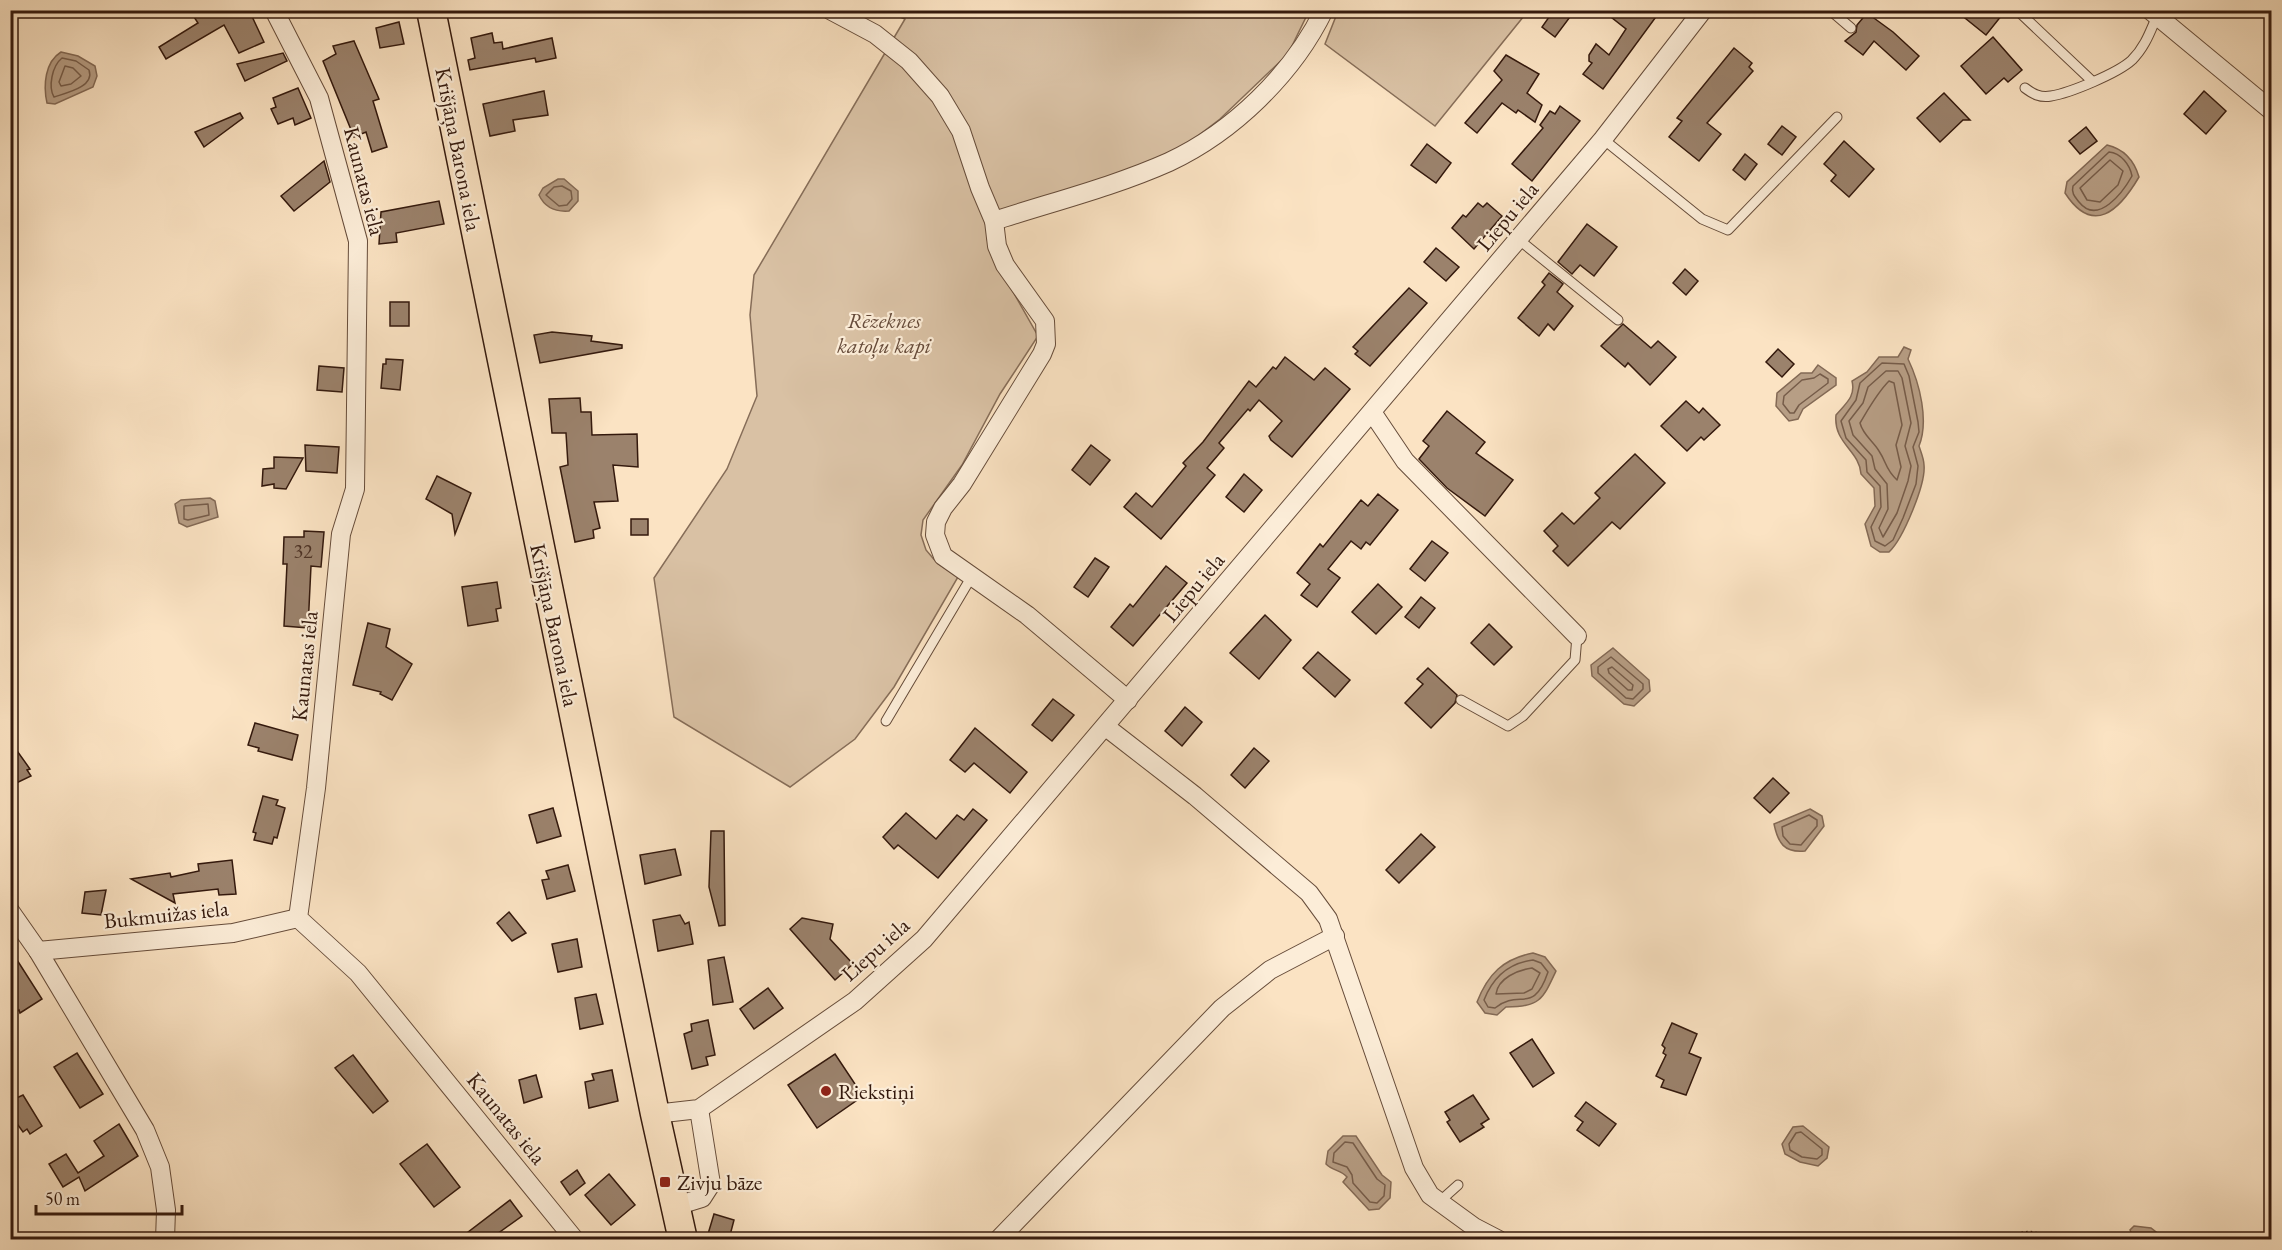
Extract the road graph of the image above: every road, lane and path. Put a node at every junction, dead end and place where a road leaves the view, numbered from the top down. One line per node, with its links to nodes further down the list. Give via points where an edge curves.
1 (274, 10): 26 (street, Kaunatas iela, via 319,98 358,241 355,489 341,534 316,788)
2 (431, 10): 30 (main road, Krišjāņa Barona iela)
3 (830, 10): 15 (street, via 875,34 909,61 940,96 961,131)
4 (1324, 10): 15 (street, via 1312,35 1285,71 1204,142 1167,162)
5 (1703, 10): 14 (street, Liepu iela)
6 (1830, 10): 9 (lane)
7 (2017, 10): 10 (lane)
8 (2153, 13): 10 (lane, via 2147,41 2130,62); 12 (street)
9 (1851, 28)
10 (2092, 81): 11 (lane, via 2050,96 2036,95)
11 (2025, 88)
12 (2271, 111)
13 (1837, 117): 14 (lane, via 1728,230 1702,219)
14 (1604, 139): 16 (street, Liepu iela)
15 (994, 221): 19 (street, via 997,246 1005,265 1045,321 1047,334 1042,354 936,522 935,535 943,556)
16 (1518, 239): 17 (lane); 18 (street, Liepu iela)
17 (1618, 320)
18 (1372, 412): 20 (street, via 1405,461); 21 (street, Liepu iela)
19 (972, 576): 21 (street, via 1027,615); 23 (lane)
20 (1577, 636): 22 (lane, via 1575,660 1523,716 1508,726)
21 (1128, 700): 24 (street, Liepu iela)
22 (1461, 700)
23 (886, 721)
24 (1106, 727): 27 (street, via 1309,893); 29 (street, Liepu iela, via 924,939 855,1000)
25 (10, 911): 28 (street)
26 (298, 918): 28 (street, Bukmuižas iela, via 233,933); 35 (street, Kaunatas iela, via 358,973)
27 (1335, 936): 32 (street, via 1414,1168 1430,1195); 37 (street, via 1270,969 1222,1008)
28 (38, 951): 34 (street, via 145,1130 160,1167 166,1210)
29 (699, 1109): 30 (street, Liepu iela); 33 (street, via 711,1184 702,1198)
30 (655, 1114): 33 (main road, Krišjāņa Barona iela)
31 (1458, 1185): 32 (lane)
32 (1439, 1202): 38 (street)
33 (676, 1206): 36 (main road, Krišjāņa Barona iela)
34 (165, 1239)
35 (575, 1239)
36 (683, 1239)
37 (998, 1239)
38 (1499, 1239)
39 (2005, 1239): 40 (path, via 2027,1232)
40 (2046, 1239)

